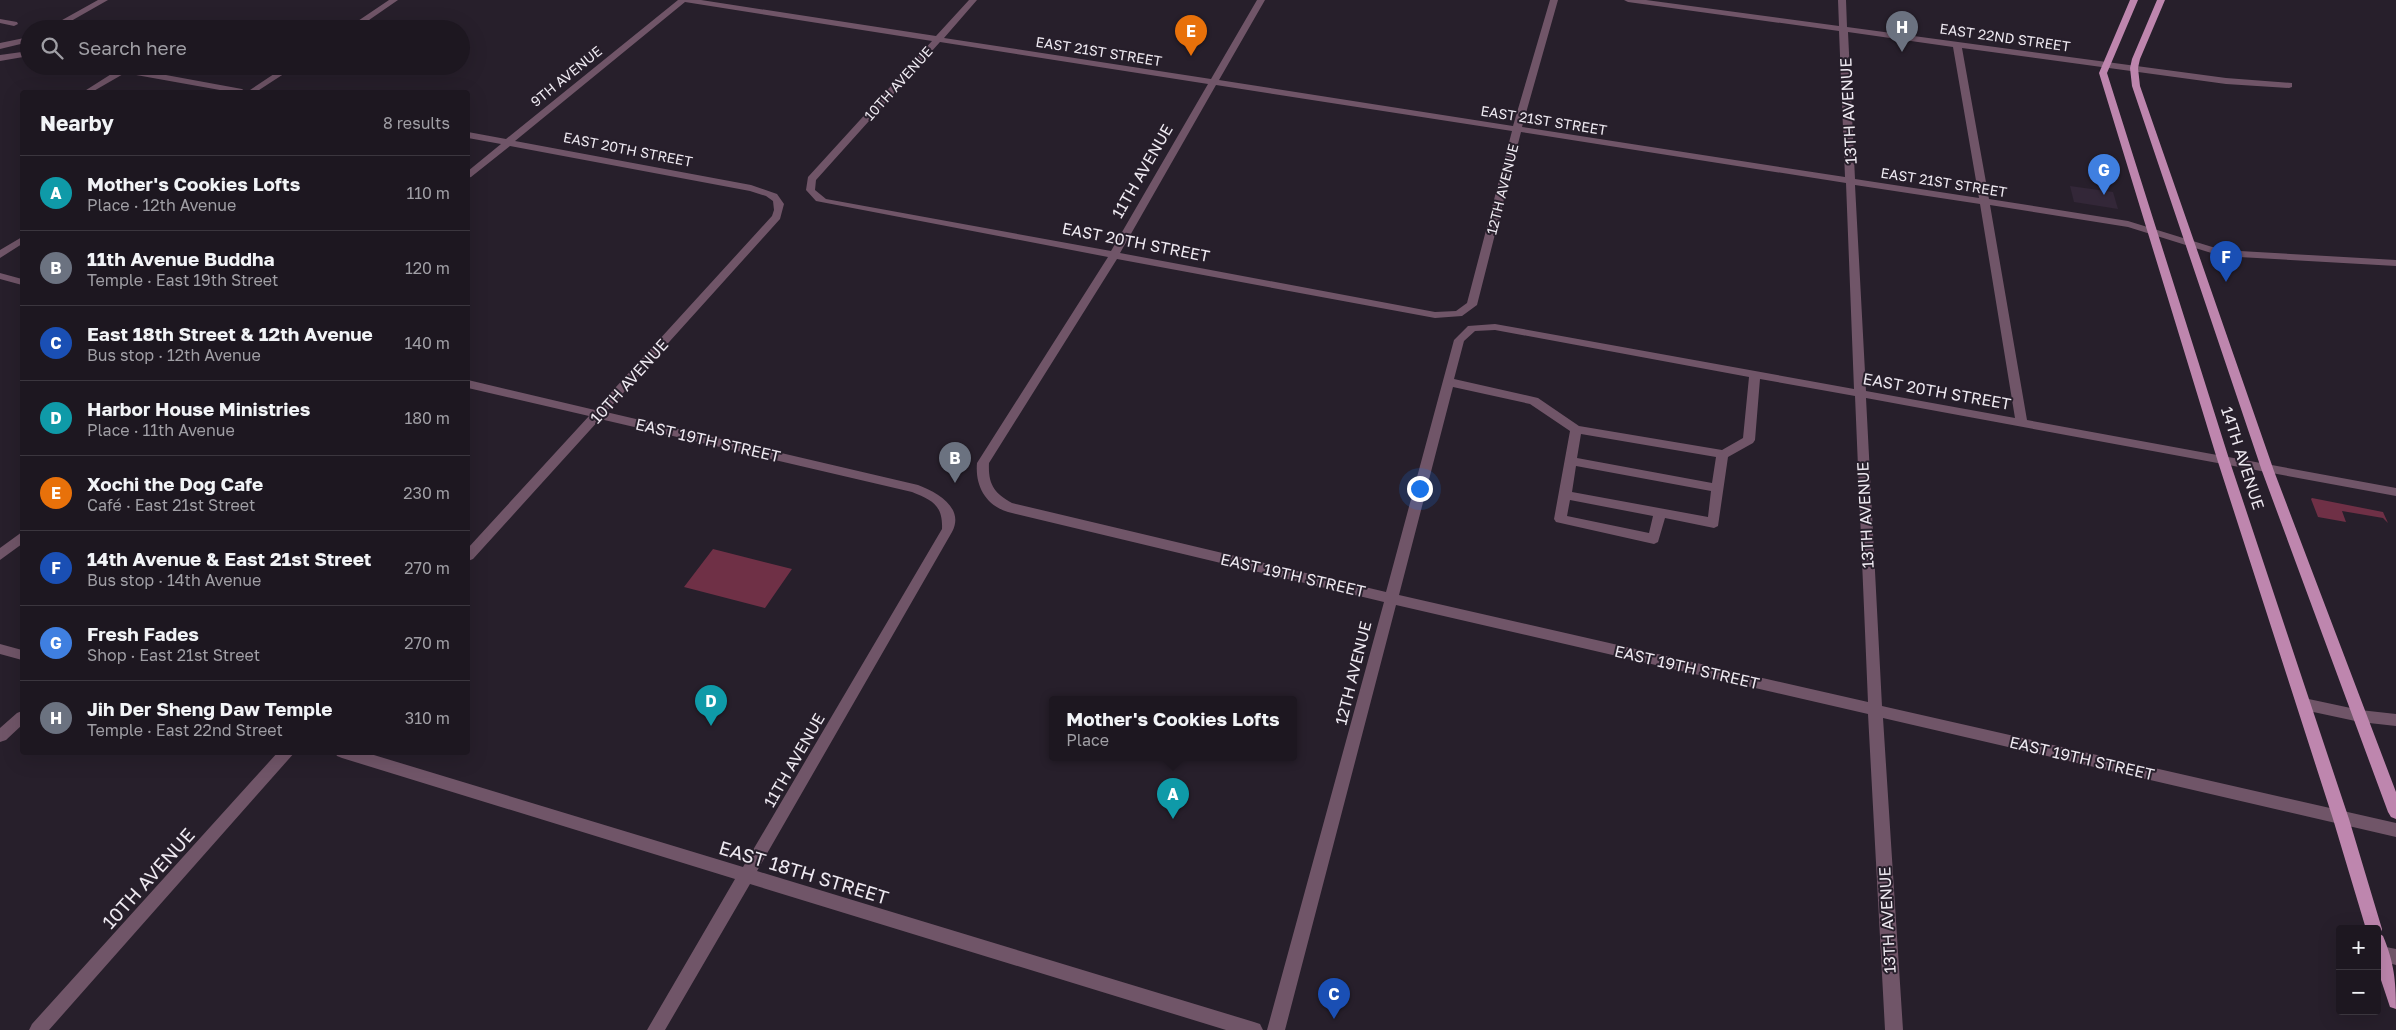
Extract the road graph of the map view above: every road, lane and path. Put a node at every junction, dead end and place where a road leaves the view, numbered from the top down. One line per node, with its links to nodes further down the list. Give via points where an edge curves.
1 (104, 0): 11 (street)
2 (394, 0): 12 (street)
3 (685, 0): 16 (street, EAST 21ST STREET); 34 (street, 9TH AVENUE)
4 (973, 0): 16 (street, 10TH AVENUE)
5 (1261, 0): 27 (street, 11TH AVENUE)
6 (1554, 0): 32 (street, 12TH AVENUE)
7 (1628, 0): 15 (street, EAST 22ND STREET)
8 (1842, 0): 15 (street, 13TH AVENUE)
9 (2134, 0): 22 (main road)
10 (2161, 0): 23 (main road)
11 (67, 20)
12 (364, 20)
13 (0, 21): 14 (street)
14 (14, 24)
15 (1844, 28): 18 (street, EAST 22ND STREET); 36 (street, 13TH AVENUE)
16 (937, 39): 27 (street, EAST 21ST STREET); 37 (street, 10TH AVENUE, via 811,179)
17 (20, 42): 19 (street)
18 (1958, 44): 22 (street, EAST 22ND STREET); 39 (street)
19 (0, 46)
20 (20, 54): 21 (street)
21 (0, 58)
22 (2105, 64): 23 (street, EAST 22ND STREET); 40 (main road, 14TH AVENUE, via 2103,72)
23 (2134, 68): 28 (street, EAST 22ND STREET, via 2226,81); 42 (main road, 14TH AVENUE, via 2136,86)
24 (116, 75): 29 (street)
25 (151, 75): 30 (street)
26 (278, 75): 31 (street)
27 (1214, 82): 32 (street, EAST 21ST STREET); 44 (street, 11TH AVENUE)
28 (2289, 85)
29 (90, 90)
30 (231, 90)
31 (254, 90)
32 (1517, 129): 36 (street, EAST 21ST STREET); 48 (street, 12TH AVENUE, via 1472,305)
33 (470, 135): 34 (street, EAST 20TH STREET)
34 (508, 142): 35 (street, 9TH AVENUE); 38 (street, EAST 20TH STREET, via 751,188)
35 (470, 173)
36 (1851, 182): 39 (street, EAST 21ST STREET); 53 (street, 13TH AVENUE)
37 (810, 192): 44 (street, EAST 20TH STREET, via 824,201)
38 (779, 201): 54 (street, 10TH AVENUE, via 781,209 777,217)
39 (1983, 202): 40 (street, EAST 21ST STREET); 55 (street)
40 (2152, 230): 42 (street, EAST 21ST STREET); 59 (main road, 14TH AVENUE)
41 (20, 241): 43 (street)
42 (2190, 244): 45 (street, EAST 21ST STREET, via 2230,254); 60 (main road, 14TH AVENUE)
43 (0, 255)
44 (1114, 255): 48 (street, EAST 20TH STREET, via 1436,315); 61 (street, 11TH AVENUE, via 983,463)
45 (2396, 263)
46 (0, 276): 47 (street)
47 (20, 281)
48 (1458, 314)
49 (1472, 328): 50 (street, EAST 20TH STREET, via 1495,327); 51 (street, 12TH AVENUE, via 1459,340)
50 (1755, 376): 53 (street, EAST 20TH STREET); 57 (street, via 1748,440)
51 (1449, 382): 56 (street, via 1534,400); 70 (street, 12TH AVENUE)
52 (470, 384): 54 (street, EAST 19TH STREET)
53 (1860, 393): 55 (street, EAST 20TH STREET); 74 (street, 13TH AVENUE)
54 (598, 415): 65 (street, EAST 19TH STREET, via 914,488 931,494); 68 (street, 10TH AVENUE)
55 (2022, 423): 59 (street, EAST 20TH STREET)
56 (1576, 429): 57 (street); 58 (street)
57 (1723, 454): 62 (street)
58 (1571, 460): 62 (street); 64 (street)
59 (2224, 462): 60 (street, EAST 20TH STREET); 73 (main road, 14TH AVENUE)
60 (2268, 471): 63 (street, EAST 20TH STREET); 75 (main road, 14TH AVENUE)
61 (985, 488): 70 (street, EAST 19TH STREET, via 1008,507)
62 (1717, 488): 66 (street, via 1714,523)
63 (2396, 492)
64 (1565, 495): 66 (street); 66 (street, via 1560,519 1654,539)
65 (944, 505): 84 (street, 11TH AVENUE, via 949,517 948,529)
66 (1660, 513)
67 (20, 539): 69 (street)
68 (470, 554)
69 (0, 556)
70 (1390, 598): 74 (street, EAST 19TH STREET); 91 (street, 12TH AVENUE)
71 (0, 649): 72 (street)
72 (20, 655)
73 (2304, 704): 75 (street); 82 (main road, 14TH AVENUE)
74 (1875, 710): 82 (street, EAST 19TH STREET); 92 (street, 13TH AVENUE)
75 (2360, 716): 77 (street); 81 (main road, 14TH AVENUE)
76 (20, 719): 78 (street)
77 (2396, 720)
78 (0, 736)
79 (285, 755): 88 (street, 10TH AVENUE)
80 (352, 755): 84 (street, EAST 18TH STREET)
81 (2396, 812)
82 (2341, 819): 83 (street, EAST 19TH STREET); 85 (main road, 14TH AVENUE)
83 (2396, 830)
84 (747, 876): 89 (street, 11TH AVENUE); 90 (street, EAST 18TH STREET)
85 (2373, 925)
86 (2385, 951): 87 (main road)
87 (2396, 1001)
88 (38, 1030)
89 (656, 1030)
90 (1254, 1030)
91 (1276, 1030)
92 (1894, 1030)

